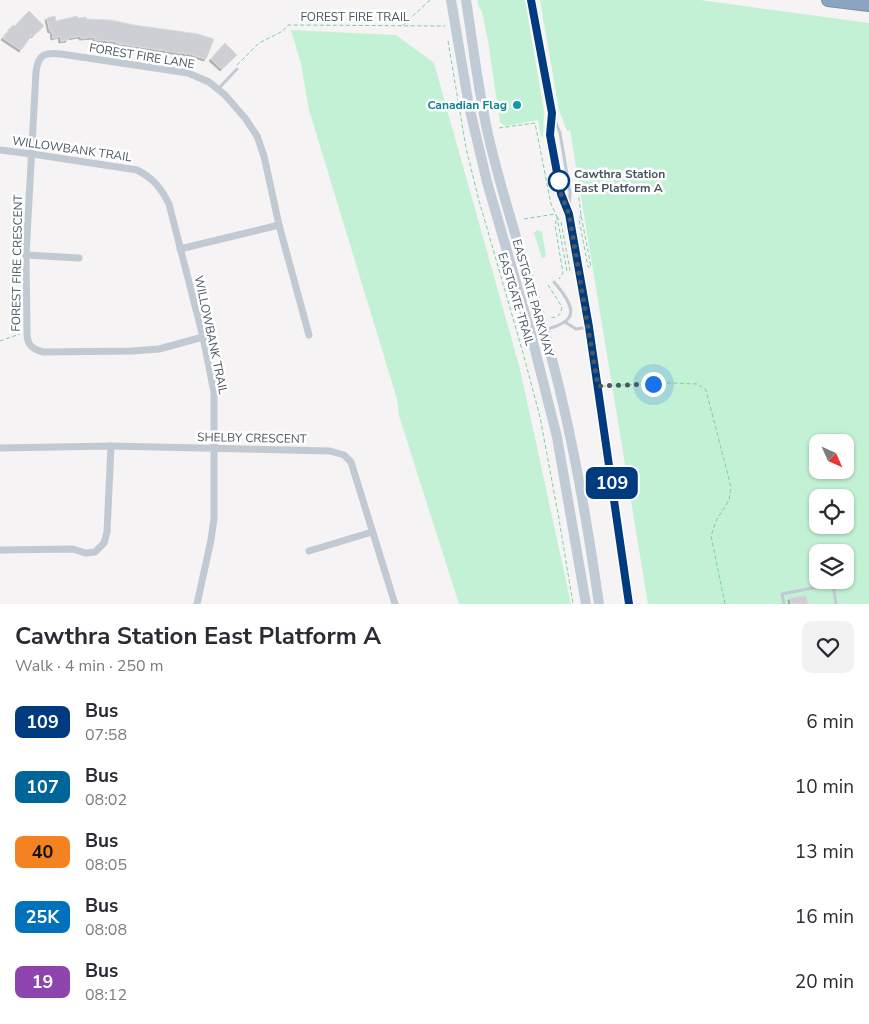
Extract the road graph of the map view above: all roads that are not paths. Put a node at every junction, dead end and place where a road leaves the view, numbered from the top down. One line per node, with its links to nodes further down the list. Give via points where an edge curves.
1 (451, 0): 20 (main road, EASTGATE PARKWAY, via 482,165)
2 (466, 0): 19 (main road, EASTGATE PARKWAY, via 490,141)
3 (531, 0): 8 (lane)
4 (828, 0): 5 (highway)
5 (869, 5)
6 (236, 68): 7 (lane)
7 (218, 88): 10 (street, FOREST FIRE LANE, via 188,73 50,53 41,56 37,62); 12 (street, FOREST FIRE LANE, via 257,136)
8 (552, 113): 11 (lane, via 560,133 570,192); 11 (lane, via 550,135 561,194)
9 (0, 150): 10 (street, WILLOWBANK TRAIL)
10 (32, 154): 13 (street, WILLOWBANK TRAIL, via 126,167 148,176 166,198); 14 (street, FOREST FIRE CRESCENT)
11 (569, 214): 18 (lane)
12 (279, 225): 13 (street); 21 (street, FOREST FIRE LANE)
13 (180, 249): 22 (street, WILLOWBANK TRAIL)
14 (26, 255): 15 (street); 22 (street, FOREST FIRE CRESCENT, via 27,333 35,350 132,351)
15 (79, 258)
16 (554, 282): 17 (lane, via 571,307)
17 (565, 322): 18 (lane, via 576,329); 19 (lane)
18 (589, 327): 33 (lane)
19 (544, 330): 20 (lane); 32 (main road, EASTGATE PARKWAY, via 574,451)
20 (531, 334): 31 (main road, EASTGATE PARKWAY, via 558,437)
21 (309, 335)
22 (203, 337): 25 (street, WILLOWBANK TRAIL, via 214,392)
23 (111, 446): 24 (street, SHELBY CRESCENT); 25 (street, SHELBY CRESCENT); 27 (street, via 107,532 104,543 96,552 73,549)
24 (0, 448)
25 (215, 448): 26 (street, SHELBY CRESCENT, via 330,451 344,455 351,462); 29 (street, WILLOWBANK TRAIL, via 214,519)
26 (372, 532): 28 (street); 30 (street, SHELBY CRESCENT)
27 (0, 550)
28 (309, 551)
29 (196, 604)
30 (395, 604)
31 (586, 604)
32 (599, 604)
33 (630, 604)
34 (784, 604): 35 (lane, via 782,594 833,584)
35 (836, 604)

